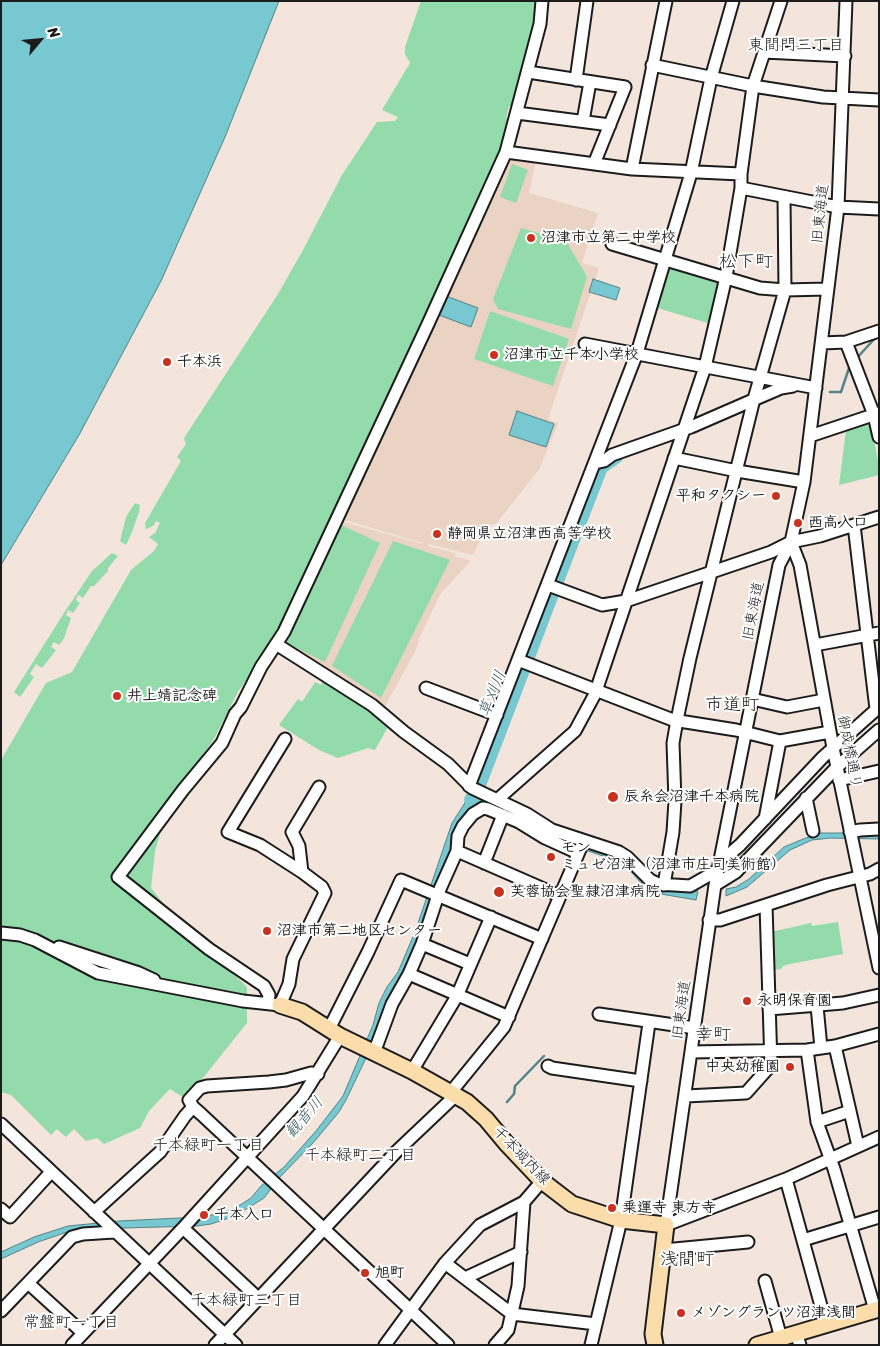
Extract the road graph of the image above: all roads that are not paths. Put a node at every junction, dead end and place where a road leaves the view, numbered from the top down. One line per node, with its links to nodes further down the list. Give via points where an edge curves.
1 (542, 1): 10 (street)
2 (587, 1): 12 (street)
3 (666, 1): 9 (street)
4 (733, 1): 11 (street)
5 (781, 1): 7 (street)
6 (846, 1): 8 (street, 旧東海道)
7 (764, 52): 8 (street); 14 (street)
8 (845, 56): 15 (street, 旧東海道)
9 (652, 65): 11 (street); 22 (street)
10 (528, 72): 12 (street); 17 (street)
11 (711, 78): 14 (street); 23 (street)
12 (576, 80): 13 (street)
13 (590, 82): 18 (street); 19 (street, via 625,87)
14 (753, 86): 15 (street); 24 (street)
15 (842, 100): 16 (street); 27 (street, 旧東海道)
16 (879, 100)
17 (516, 113): 18 (street); 20 (street)
18 (583, 121): 19 (street)
19 (610, 125): 21 (street)
20 (506, 152): 21 (street); 59 (street, via 420,342)
21 (594, 164): 22 (street)
22 (632, 169): 23 (street)
23 (691, 173): 24 (street); 30 (street)
24 (741, 174): 25 (street)
25 (740, 188): 26 (street); 31 (street)
26 (784, 197): 27 (street); 33 (street)
27 (838, 207): 28 (street); 32 (street, 旧東海道)
28 (879, 209)
29 (612, 244): 30 (street)
30 (665, 259): 31 (street); 38 (street)
31 (726, 277): 33 (street, via 760,288); 39 (street)
32 (828, 289): 33 (street); 36 (street, 旧東海道)
33 (785, 290): 40 (street)
34 (879, 331): 35 (street)
35 (846, 342): 36 (street); 44 (street)
36 (822, 343): 42 (street, 旧東海道)
37 (585, 344): 38 (street)
38 (637, 353): 39 (street); 49 (street)
39 (705, 367): 40 (street); 45 (street)
40 (760, 378): 41 (street); 43 (street)
41 (796, 385): 42 (street); 43 (street)
42 (816, 388): 46 (street, 旧東海道)
43 (754, 399): 45 (street); 50 (street)
44 (876, 414): 46 (street); 47 (street)
45 (684, 429): 48 (street); 49 (street)
46 (810, 436): 51 (street, 旧東海道)
47 (879, 436)
48 (674, 458): 50 (street); 57 (street)
49 (595, 463): 56 (street)
50 (737, 472): 51 (street); 55 (street)
51 (804, 482): 54 (street, 旧東海道)
52 (879, 517): 53 (street)
53 (854, 525): 54 (street); 58 (street)
54 (791, 542): 55 (street); 60 (street, 御成橋通り, via 800,565); 64 (street, 旧東海道, via 779,565)
55 (711, 572): 57 (street); 68 (street)
56 (548, 585): 57 (street, via 602,605); 61 (street)
57 (626, 601): 63 (street)
58 (873, 634): 60 (street); 66 (street)
59 (276, 644): 78 (street, via 372,705 448,764); 113 (street, via 222,743 118,878 209,950 264,986)
60 (815, 645): 65 (street, 御成橋通り)
61 (518, 660): 63 (street); 67 (street)
62 (426, 688): 67 (street)
63 (596, 690): 68 (street); 82 (street, via 575,731)
64 (752, 699): 65 (street, via 787,707); 71 (street, 旧東海道)
65 (824, 700): 70 (street, 御成橋通り)
66 (877, 708): 74 (street)
67 (497, 715): 78 (street)
68 (677, 720): 71 (street); 98 (street, via 673,743 673,832)
69 (879, 730): 75 (street)
70 (830, 732): 73 (street); 74 (street, 御成橋通り)
71 (745, 733): 73 (street); 92 (street, 旧東海道)
72 (285, 739): 96 (street, via 228,832 260,845)
73 (780, 741): 85 (street)
74 (833, 748): 75 (street, 御成橋通り); 85 (street)
75 (837, 767): 77 (street, 御成橋通り); 81 (street)
76 (879, 771): 77 (street)
77 (839, 780): 88 (street, 御成橋通り)
78 (469, 786): 80 (street)
79 (319, 787): 96 (street, via 292,832 299,846)
80 (484, 793): 82 (street); 83 (street)
81 (806, 798): 87 (street); 99 (street, via 736,872)
82 (498, 800): 89 (street, via 552,830)
83 (483, 808): 84 (street); 90 (street, via 463,826 458,836)
84 (503, 815): 91 (street); 93 (street)
85 (765, 818): 92 (street, via 732,852)
86 (879, 830): 88 (street, via 860,830)
87 (813, 831)
88 (850, 835): 97 (street, 御成橋通り)
89 (584, 841): 91 (street); 98 (street, via 619,852 650,880)
90 (457, 852): 93 (street); 100 (street)
91 (578, 853): 101 (street)
92 (721, 858): 95 (street, 旧東海道)
93 (484, 863): 101 (street)
94 (879, 869): 97 (street)
95 (718, 870): 98 (street, via 690,886); 99 (street, 旧東海道)
96 (302, 872): 113 (street, via 326,893 294,959 289,984)
97 (859, 877): 102 (street); 109 (street, 御成橋通り)
98 (664, 885)
99 (715, 886): 104 (street, 旧東海道)
100 (439, 895): 103 (street); 107 (street); 120 (street, via 401,880)
101 (560, 896): 106 (street)
102 (766, 905): 104 (street, via 720,920); 115 (street)
103 (491, 917): 106 (street); 108 (street)
104 (709, 920): 119 (street, 旧東海道)
105 (1, 933): 113 (street, via 20,935 47,946 82,953 139,973 159,984 235,1000)
106 (542, 940): 117 (street)
107 (422, 944): 108 (street); 110 (street)
108 (470, 964): 112 (street)
109 (879, 968)
110 (409, 974): 112 (street); 126 (street)
111 (879, 995): 114 (street)
112 (456, 996): 117 (street); 129 (street)
113 (274, 1004): 120 (main road, 千本城内線, via 302,1012)
114 (817, 1006): 115 (street); 123 (street)
115 (769, 1009): 124 (street)
116 (598, 1014): 118 (street)
117 (509, 1017): 132 (street)
118 (649, 1023): 119 (street); 131 (street)
119 (695, 1028): 127 (street, 旧東海道)
120 (334, 1032): 126 (main road, 千本城内線); 130 (street)
121 (879, 1034): 122 (street)
122 (835, 1046): 123 (street); 135 (street)
123 (821, 1048): 125 (street)
124 (770, 1050): 125 (street); 127 (street); 133 (street, via 771,1066 746,1093)
125 (807, 1050): 136 (street)
126 (369, 1051): 129 (main road, 千本城内線)
127 (691, 1052): 133 (street, 旧東海道)
128 (548, 1066): 131 (street)
129 (412, 1071): 132 (main road, 千本城内線)
130 (318, 1074): 134 (street, via 269,1082 207,1086 190,1098); 140 (street, via 303,1096)
131 (641, 1081): 149 (street)
132 (453, 1093): 144 (main road, 千本城内線, via 468,1102); 153 (street)
133 (686, 1096): 150 (street, 旧東海道)
134 (193, 1108): 140 (street); 147 (street, via 160,1152)
135 (850, 1111): 136 (street); 139 (street)
136 (817, 1122): 141 (street)
137 (3, 1131): 142 (street)
138 (879, 1138): 139 (street)
139 (858, 1146): 141 (street)
140 (248, 1158): 152 (street); 153 (street)
141 (830, 1159): 143 (street); 151 (street)
142 (51, 1172): 146 (street, via 10,1217); 147 (street)
143 (786, 1179): 150 (street); 155 (street)
144 (542, 1181): 145 (street); 149 (main road, 千本城内線, via 572,1204)
145 (524, 1202): 158 (street); 159 (street, via 480,1225)
146 (1, 1209)
147 (98, 1215): 154 (street)
148 (879, 1217): 151 (street)
149 (621, 1220): 150 (main road, 千本城内線); 169 (street)
150 (666, 1225): 157 (main road)
151 (851, 1225): 155 (street); 166 (street)
152 (183, 1228): 160 (street); 164 (street)
153 (323, 1228): 164 (street); 165 (street)
154 (113, 1231): 160 (street); 163 (street, via 72,1237)
155 (803, 1240): 170 (street)
156 (748, 1242): 157 (street)
157 (664, 1250): 181 (main road, via 653,1334)
158 (521, 1252): 161 (street); 168 (street)
159 (445, 1263): 161 (street); 165 (street)
160 (148, 1264): 171 (street); 172 (street)
161 (465, 1278): 168 (street)
162 (765, 1282): 173 (street)
163 (28, 1283): 167 (street); 171 (street)
164 (259, 1299): 172 (street)
165 (410, 1310): 177 (street); 178 (street)
166 (877, 1310): 170 (main road)
167 (1, 1311)
168 (512, 1314): 169 (street); 179 (street, via 508,1330)
169 (596, 1324): 180 (street)
170 (826, 1324): 173 (main road)
171 (84, 1332): 174 (street)
172 (225, 1335): 175 (street); 176 (street)
173 (792, 1339): 182 (main road)
174 (72, 1345)
175 (216, 1345)
176 (236, 1345)
177 (385, 1345)
178 (448, 1345)
179 (495, 1345)
180 (591, 1345)
181 (655, 1345)
182 (757, 1345)

